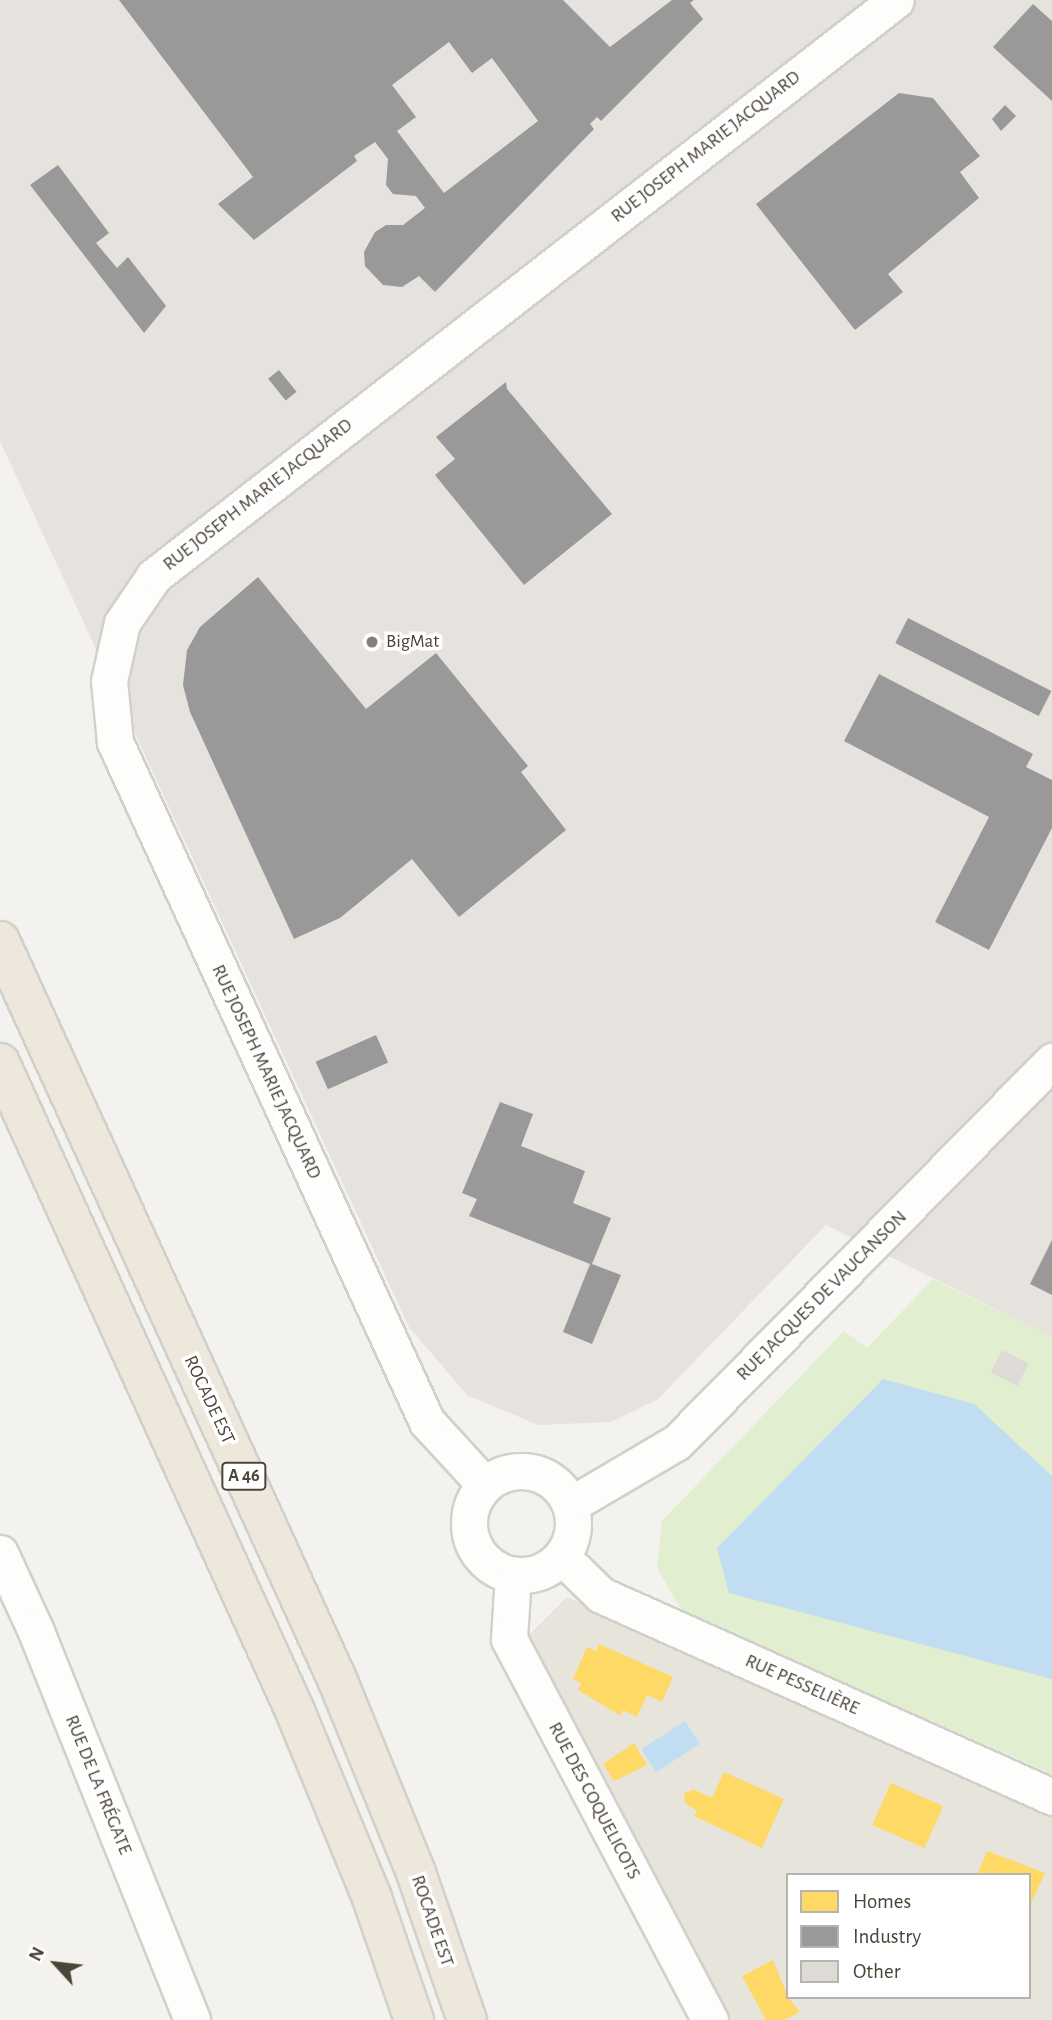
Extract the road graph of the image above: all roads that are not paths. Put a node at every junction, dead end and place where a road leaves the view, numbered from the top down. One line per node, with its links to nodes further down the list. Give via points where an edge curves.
1 (896, 0): 5 (street, RUE JOSEPH MARIE JACQUARD, via 154,576 122,623 109,681 115,742 427,1422)
2 (0, 942): 13 (highway, ROCADE EST / A 46, via 337,1679 416,1873)
3 (1052, 1060): 6 (street, RUE JACQUES DE VAUCANSON, via 677,1442)
4 (0, 1063): 12 (highway, A 46, via 295,1711 372,1898)
5 (485, 1485): 6 (street, via 499,1476 533,1472 549,1479); 9 (street, via 469,1514 474,1547 484,1561)
6 (570, 1505): 8 (street, via 573,1532)
7 (0, 1553): 11 (street, RUE DE LA FRÉGATE, via 35,1629)
8 (562, 1557): 9 (street, via 531,1575); 10 (street, RUE PESSELIÈRE, via 601,1595)
9 (513, 1575): 14 (street, RUE DES COQUELICOTS, via 509,1639)
10 (1052, 1797)
11 (191, 2020)
12 (414, 2020)
13 (467, 2020)
14 (710, 2020)

